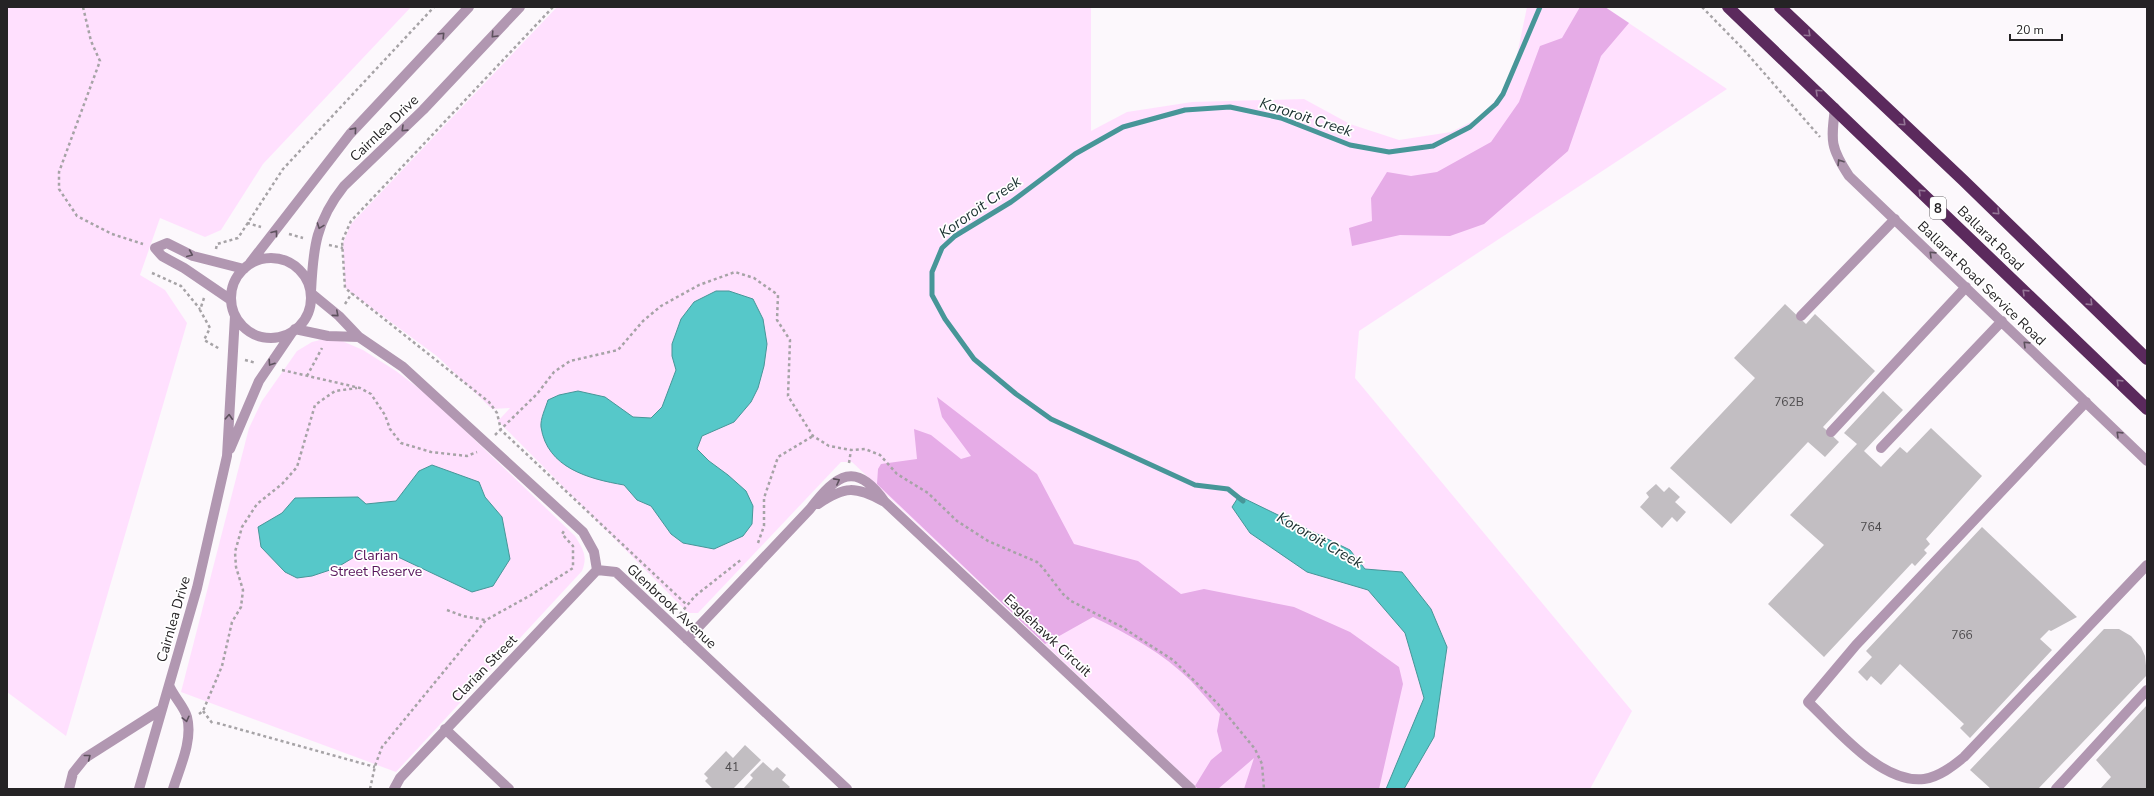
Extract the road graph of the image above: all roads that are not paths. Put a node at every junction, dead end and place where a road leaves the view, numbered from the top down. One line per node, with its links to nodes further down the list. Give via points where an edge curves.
1 (469, 7): 7 (street, Cairnlea Drive, one-way to 1, via 350,134)
2 (520, 7): 9 (street, Cairnlea Drive, one-way to 9, via 423,110 344,186 323,216 315,241)
3 (1728, 7): 5 (highway, Ballarat Road / 8, one-way to 3)
4 (1780, 7): 16 (highway, Ballarat Road, one-way to 16)
5 (1835, 108): 6 (street, Ballarat Road Service Road, one-way to 5, via 1849,176 1834,151 1832,141); 18 (highway, Ballarat Road / 8, one-way to 5)
6 (1895, 219): 8 (street, Ballarat Road Service Road, one-way to 6); 12 (street)
7 (247, 266): 9 (street, via 263,258 279,258 292,263 308,282); 10 (street, via 232,286); 10 (street, one-way to 7, via 162,256 155,248 167,243 192,256)
8 (1966, 287): 13 (street, Ballarat Road Service Road); 19 (street)
9 (311, 292): 14 (street, via 308,314); 15 (street, one-way to 15)
10 (231, 300): 11 (street)
11 (235, 316): 14 (street, via 244,327 258,335 271,338); 21 (street, Cairnlea Drive, one-way to 11)
12 (1801, 316)
13 (2002, 321): 17 (street, Ballarat Road Service Road, one-way to 13); 20 (street)
14 (294, 330): 15 (street, via 328,336); 21 (street, Cairnlea Drive, one-way to 21, via 259,381)
15 (359, 337): 24 (street, via 403,367 583,532 594,552)
16 (2147, 359)
17 (2086, 402): 22 (street, Ballarat Road Service Road, one-way to 17); 23 (street, via 1856,645 1808,702 1873,763 1905,779 1925,779 1947,770 1964,757)
18 (2147, 409)
19 (1831, 432)
20 (1881, 448)
21 (227, 456): 26 (street, Cairnlea Drive, via 197,588)
22 (2147, 461)
23 (2147, 565)
24 (597, 570): 25 (street, Glenbrook Avenue, via 616,572); 29 (street, Clarian Street)
25 (687, 640): 35 (street, Glenbrook Avenue); 36 (street, Eaglehawk Circuit, via 810,509 838,491 850,489 867,492 885,502)
26 (169, 685): 28 (street, Cairnlea Drive); 32 (street, one-way to 32, via 173,696 187,716 189,737)
27 (2147, 690): 37 (street)
28 (162, 708): 30 (street, one-way to 28, via 73,773 85,758); 31 (street, Cairnlea Drive)
29 (445, 729): 33 (street, Clarian Street, via 400,778); 34 (street)
30 (69, 789)
31 (139, 789)
32 (173, 789)
33 (394, 789)
34 (509, 789)
35 (847, 789)
36 (1191, 789)
37 (2056, 789)

